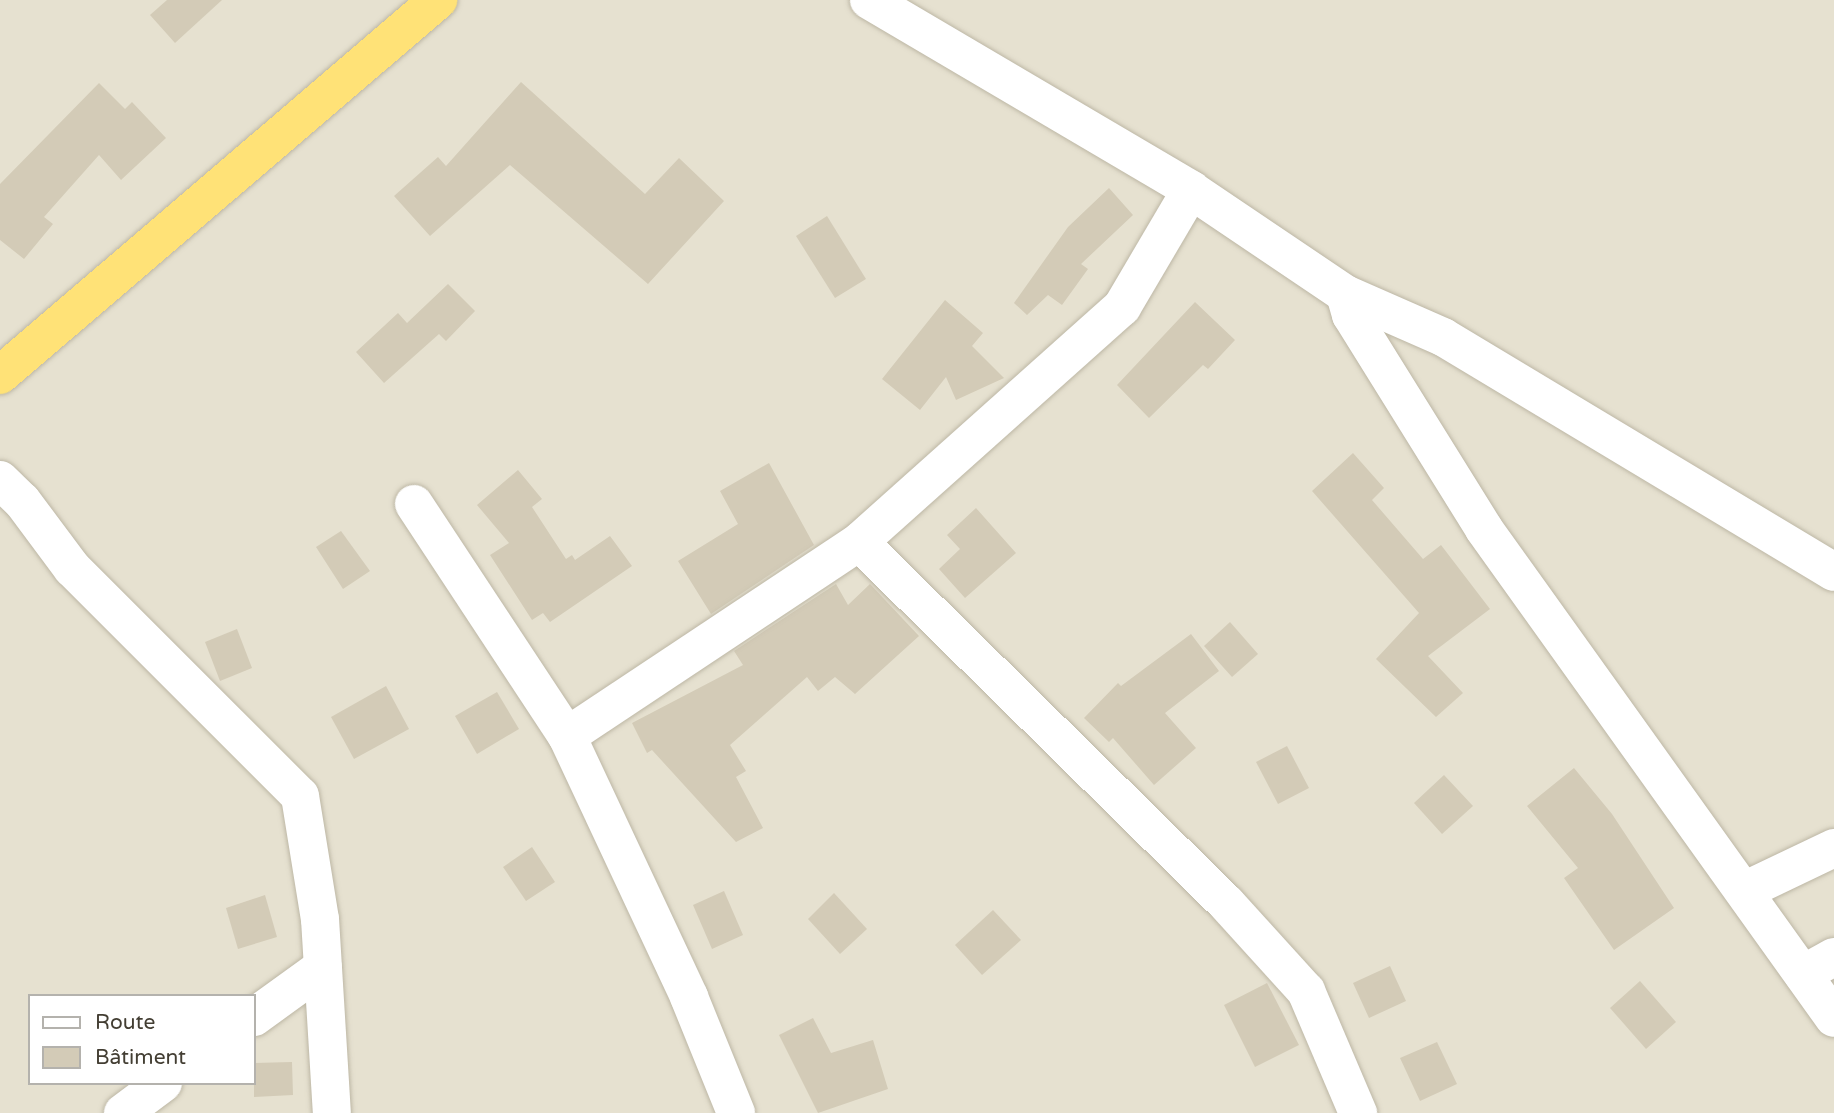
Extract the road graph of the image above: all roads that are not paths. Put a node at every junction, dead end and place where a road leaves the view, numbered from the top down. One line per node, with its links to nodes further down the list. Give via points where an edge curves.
1 (438, 0): 5 (highway)
2 (869, 0): 3 (street)
3 (1191, 190): 4 (street); 8 (street, via 1122,307)
4 (1345, 293): 9 (street, via 1443,337); 12 (street, via 1351,314 1484,529)
5 (0, 375)
6 (0, 480): 14 (street, via 22,501 72,568 300,796)
7 (414, 504): 10 (street)
8 (859, 542): 10 (street); 21 (street, via 1227,904 1306,991)
9 (1834, 572)
10 (567, 736): 20 (street, via 689,997)
11 (1834, 848): 12 (street)
12 (1744, 891): 13 (street)
13 (1819, 966): 16 (street)
14 (323, 967): 15 (street); 19 (street)
15 (256, 1016)
16 (1834, 1018)
17 (160, 1085): 18 (street)
18 (123, 1113)
19 (332, 1113)
20 (736, 1113)
21 (1358, 1113)

